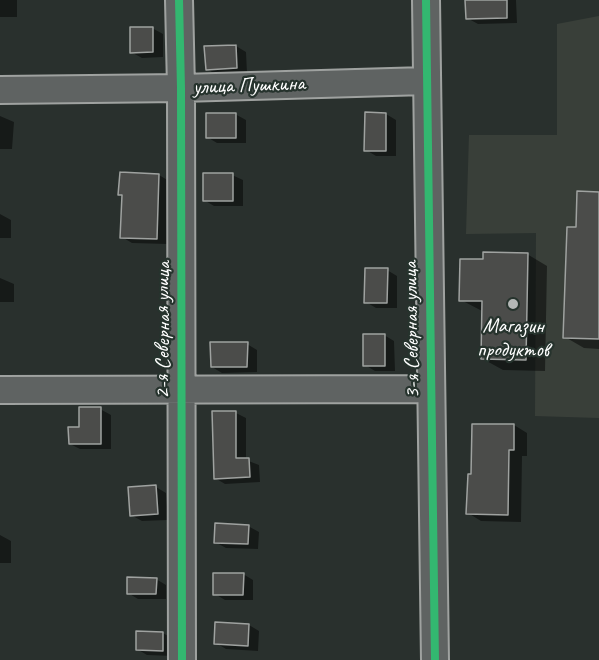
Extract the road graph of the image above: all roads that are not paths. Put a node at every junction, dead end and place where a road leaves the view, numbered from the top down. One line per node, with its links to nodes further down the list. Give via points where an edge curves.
1 (179, 0): 4 (street, 2-я Северная улица)
2 (426, 0): 3 (street, 3-я Северная улица)
3 (426, 81): 4 (street, улица Пушкина); 6 (street, 3-я Северная улица)
4 (181, 88): 5 (street, улица Пушкина); 8 (street, 2-я Северная улица)
5 (0, 90)
6 (431, 389): 8 (street); 10 (street, 3-я Северная улица)
7 (0, 390): 8 (street)
8 (182, 391): 9 (street, 2-я Северная улица)
9 (182, 660)
10 (435, 660)

